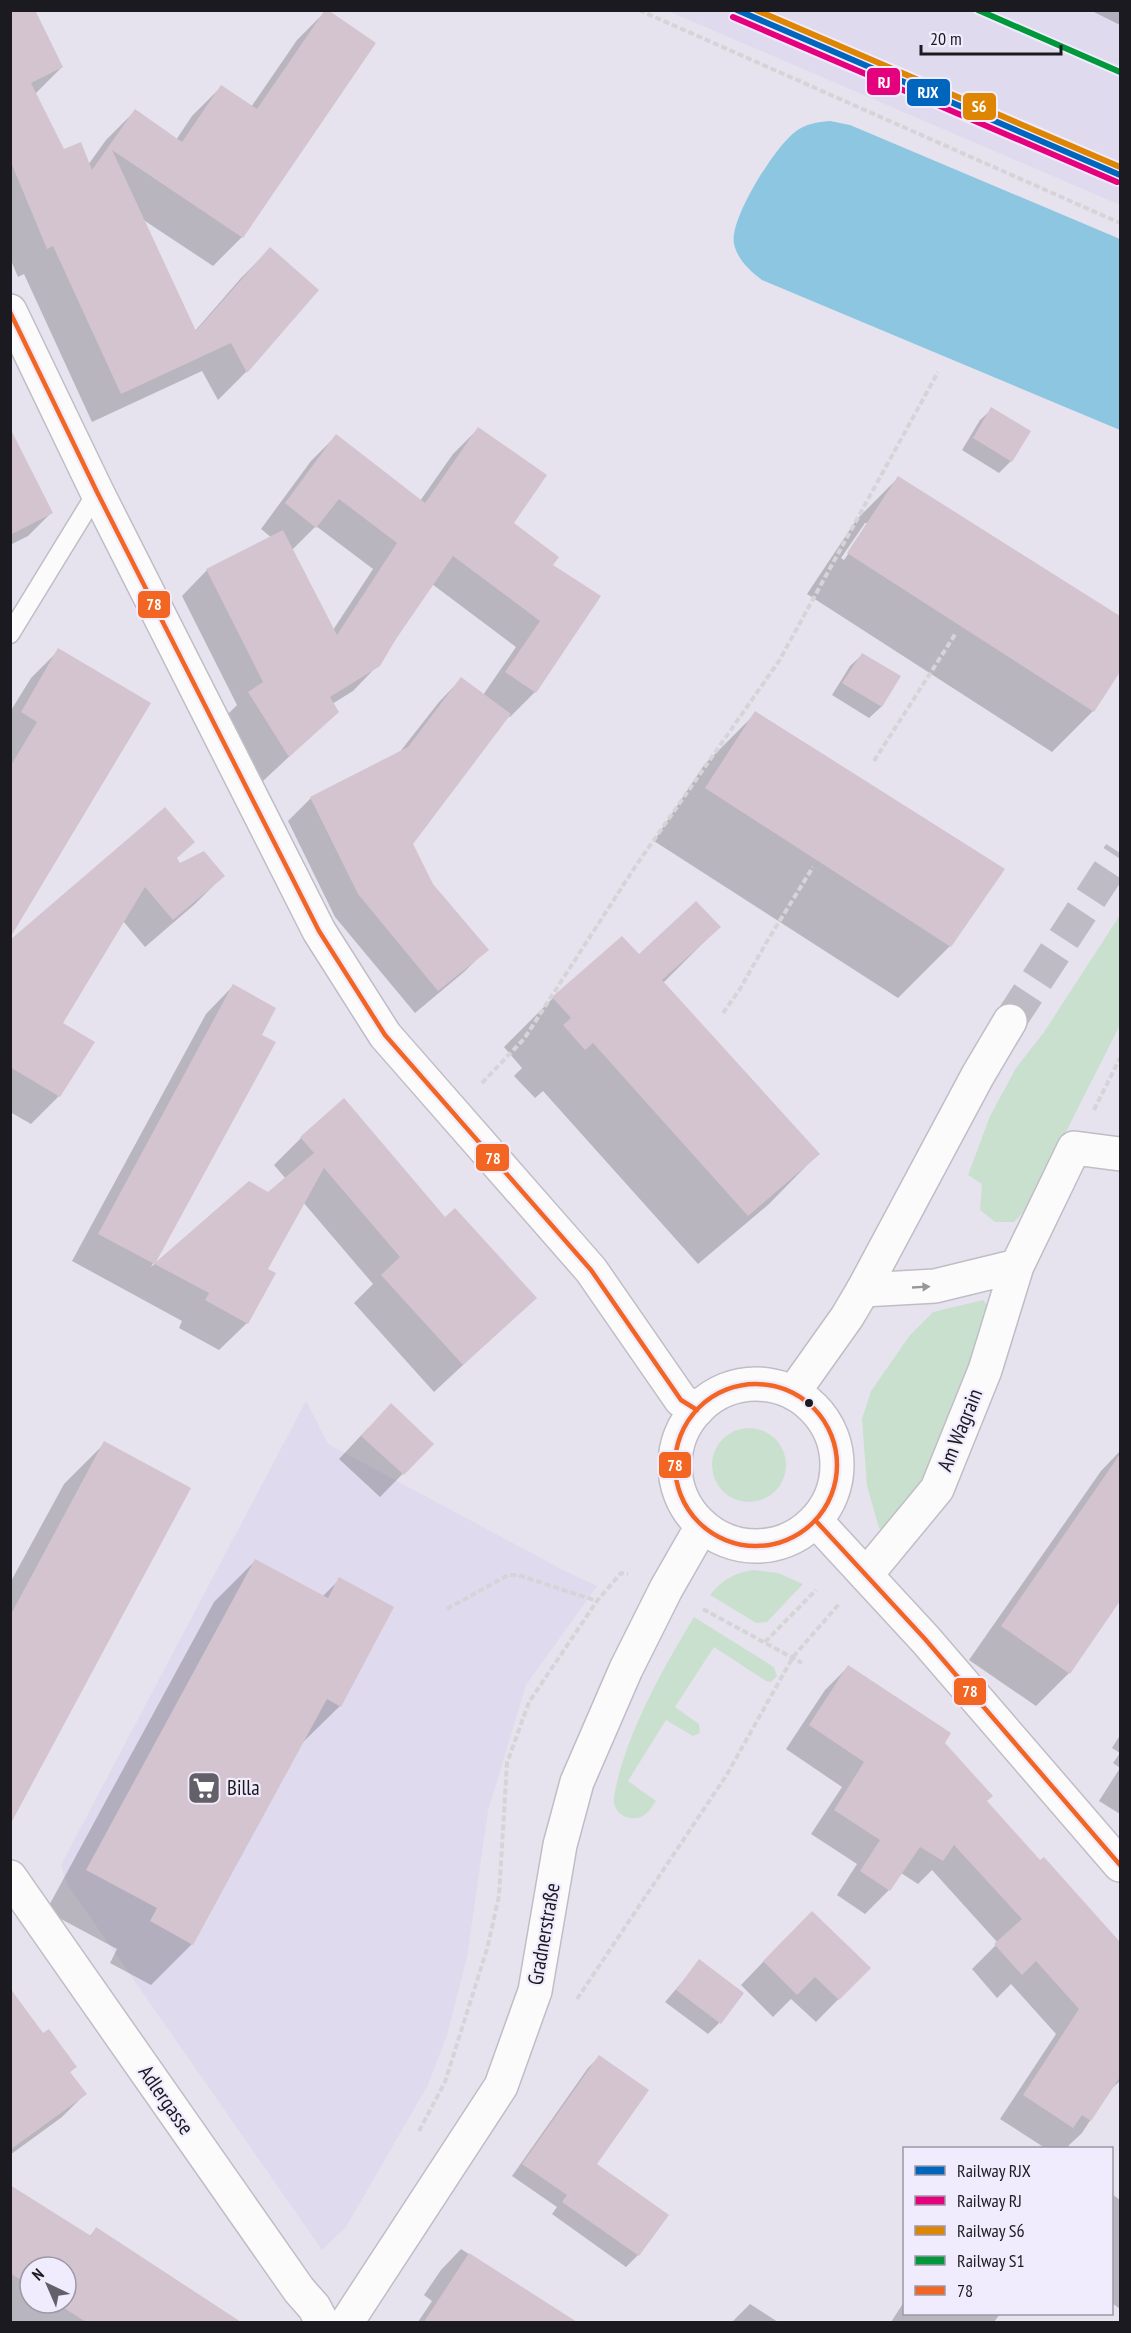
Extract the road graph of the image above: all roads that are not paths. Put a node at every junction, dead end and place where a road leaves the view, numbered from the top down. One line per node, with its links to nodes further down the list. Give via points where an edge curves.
1 (10, 311): 2 (street)
2 (97, 492): 3 (lane); 9 (street, via 319,931 385,1035 591,1270 681,1400)
3 (10, 634)
4 (1010, 1021): 7 (street)
5 (1120, 1154): 6 (street, Am Wagrain, via 1074,1148)
6 (1017, 1266): 7 (street, one-way to 6, via 934,1286); 12 (street, Am Wagrain, via 985,1370 937,1489)
7 (863, 1290): 8 (street)
8 (793, 1393): 9 (street, via 764,1382 749,1382 715,1394); 10 (street, via 828,1426 835,1448 837,1472 831,1497)
9 (697, 1410): 11 (street, via 676,1448 675,1469 679,1489)
10 (816, 1521): 11 (street, via 778,1545 757,1548 737,1545); 12 (street)
11 (702, 1526): 16 (street, Gradnerstraße, via 626,1669 577,1782 560,1845 535,1991 501,2086)
12 (866, 1575): 13 (street)
13 (1120, 1865)
14 (10, 1877): 15 (street, Adlergasse)
15 (322, 2322)
16 (347, 2322)

